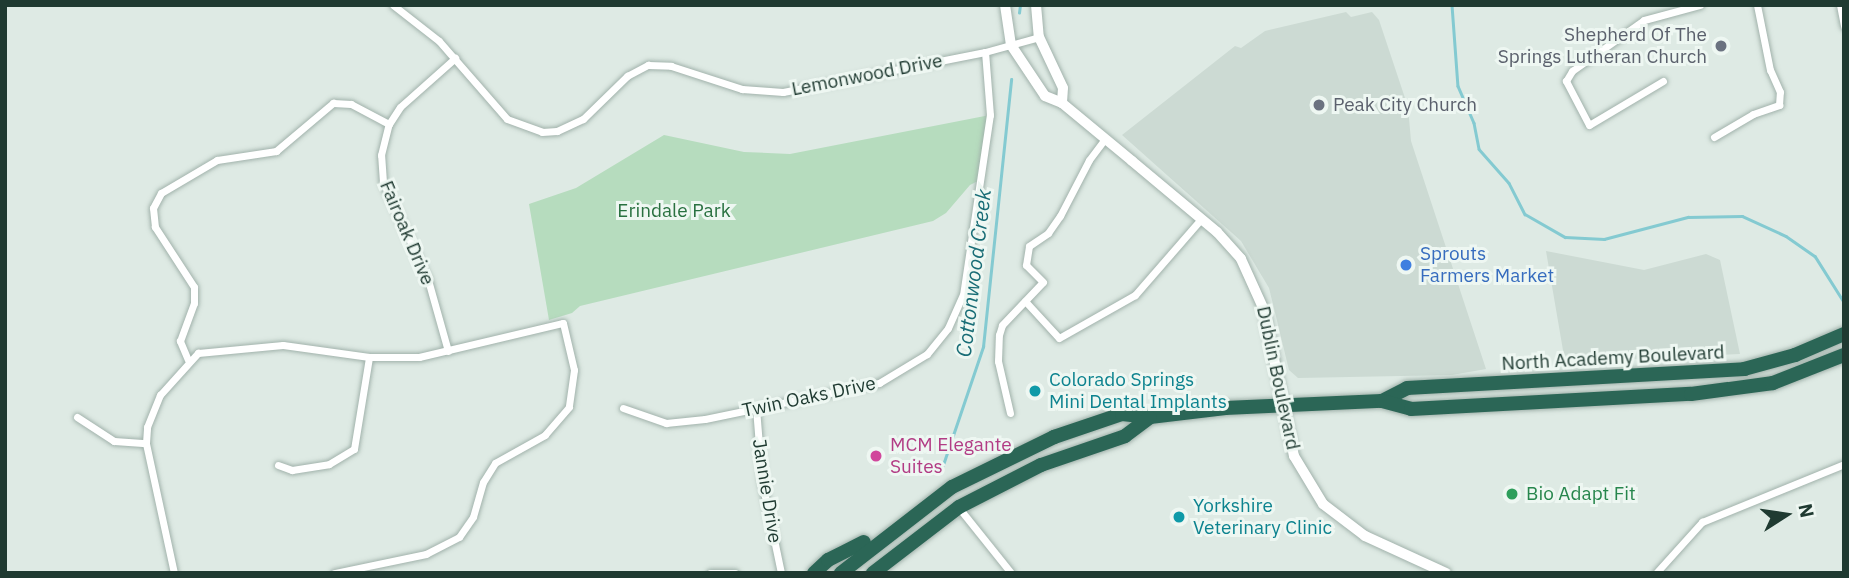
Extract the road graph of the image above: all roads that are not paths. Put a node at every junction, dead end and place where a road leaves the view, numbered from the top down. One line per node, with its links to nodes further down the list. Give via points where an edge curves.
1 (393, 5): 11 (street, Lemonwood Drive)
2 (1005, 5): 9 (main road, Dublin Boulevard)
3 (1036, 5): 8 (main road)
4 (1700, 5): 12 (street, via 1644,20 1572,71 1566,81 1589,125)
5 (1757, 5): 15 (street, via 1770,70 1780,92 1779,105)
6 (1840, 5): 7 (street)
7 (1844, 26)
8 (1039, 37): 9 (street, Lemonwood Drive); 13 (main road, via 1063,88)
9 (1012, 45): 10 (street, Lemonwood Drive); 13 (main road, Dublin Boulevard, via 1045,96)
10 (985, 52): 11 (street, Lemonwood Drive, via 771,92 742,89 671,66 648,65 627,76 583,119 557,131 542,132 507,119); 27 (street, Twin Oaks Drive, via 991,89 984,178 963,295 948,328 927,354 891,379)
11 (454, 58): 14 (street, Fairoak Drive, via 410,95)
12 (1663, 80)
13 (1062, 103): 16 (main road, Dublin Boulevard)
14 (388, 124): 20 (street, Fairoak Drive, via 383,183 428,281); 23 (street, via 351,104 333,103 275,151 217,160 161,192 153,208 155,227 194,287 194,303 180,341)
15 (1714, 137)
16 (1105, 139): 17 (main road, Dublin Boulevard); 18 (street, via 1048,233 1029,246 1026,265 1043,282)
17 (1201, 219): 18 (street, via 1135,295 1059,338); 25 (main road, Dublin Boulevard, via 1227,242 1253,280 1264,310)
18 (1025, 301): 28 (street, via 1002,325 999,335 998,361)
19 (1843, 334): 24 (highway, North Academy Boulevard, via 1795,355 1744,369 1407,388)
20 (448, 351): 22 (street, via 419,357); 37 (street, via 563,323 575,370 569,407 545,435 495,463 483,482 473,517 459,537 426,554)
21 (1844, 355): 24 (highway, North Academy Boulevard, via 1773,383 1724,391 1411,409)
22 (369, 357): 23 (street, via 283,345 207,349); 33 (street, via 355,449 329,464 292,470)
23 (188, 360): 31 (street, via 155,405)
24 (1382, 401): 25 (highway, North Academy Boulevard)
25 (1283, 405): 30 (highway, North Academy Boulevard); 45 (main road, Dublin Boulevard, via 1294,456 1323,504 1368,538)
26 (623, 408): 27 (street, Twin Oaks Drive, via 666,423)
27 (756, 408): 40 (street, Jannie Drive, via 762,482)
28 (1010, 414)
29 (77, 417): 31 (street, via 114,442)
30 (1150, 417): 34 (highway, via 1125,436 1041,465); 35 (highway, North Academy Boulevard, via 1122,414 1054,437 991,465)
31 (146, 443): 36 (street)
32 (1844, 464): 46 (street, via 1702,522)
33 (278, 465)
34 (959, 507): 43 (highway); 44 (street)
35 (914, 512): 41 (highway, via 828,560); 42 (highway, North Academy Boulevard)
36 (174, 573)
37 (334, 573)
38 (710, 573): 39 (street)
39 (735, 573)
40 (781, 573)
41 (814, 573)
42 (841, 573)
43 (873, 573)
44 (1011, 573)
45 (1446, 573)
46 (1656, 573)

